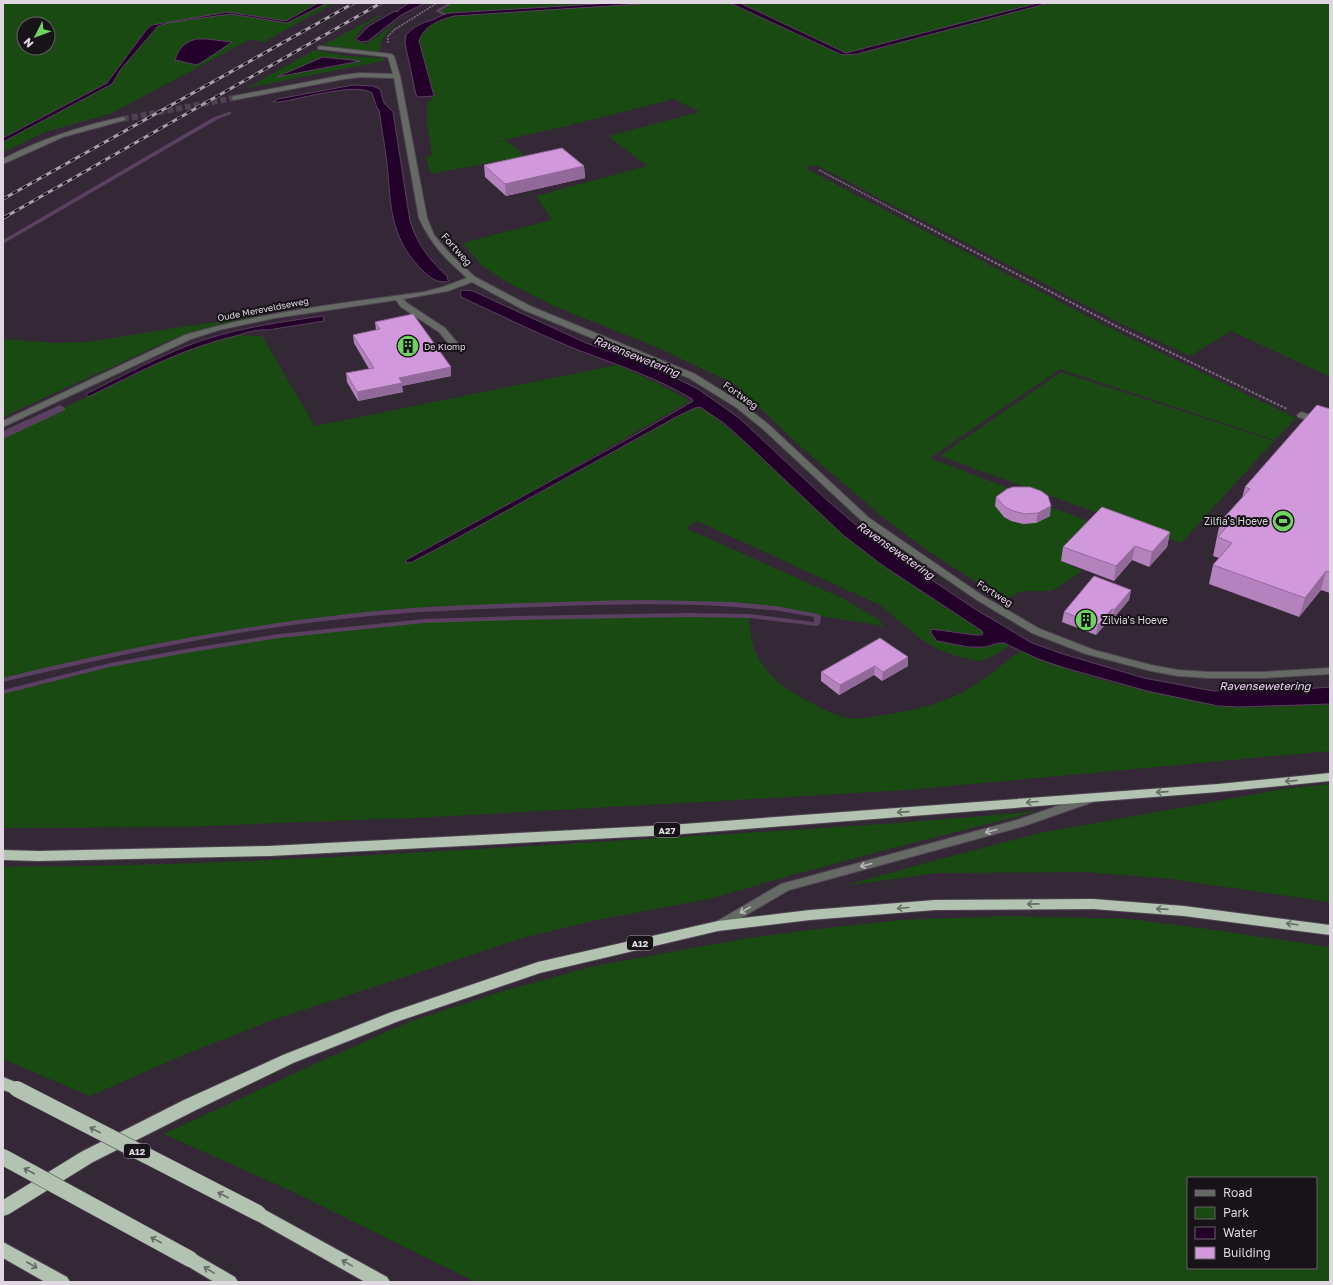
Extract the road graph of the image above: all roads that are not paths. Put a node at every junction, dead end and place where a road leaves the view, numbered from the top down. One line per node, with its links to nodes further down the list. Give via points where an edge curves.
1 (320, 48): 2 (street, Fortweg, via 391,56)
2 (397, 76): 3 (street, via 344,77); 6 (street, Fortweg, via 423,218 431,236)
3 (234, 98)
4 (123, 119): 5 (street, via 91,126 34,145)
5 (3, 162)
6 (472, 280): 7 (street, Oude Mereveldseweg, via 445,289); 12 (street, Fortweg, via 527,308 692,376 722,394 766,427 866,520 980,598 1036,631 1090,652 1178,673 1256,675)
7 (398, 298): 8 (street, via 404,305 442,330); 10 (street, Oude Mereveldseweg, via 282,314 188,337)
8 (457, 348)
9 (1301, 415): 11 (street)
10 (3, 424)
11 (1330, 424)
12 (1330, 671)
13 (1330, 777): 14 (highway, A27, one-way to 14)
14 (1095, 797): 15 (highway, A27, one-way to 15, via 670,830 261,851); 16 (street, one-way to 16, via 1020,823 785,887)
15 (3, 855)
16 (718, 926): 17 (highway, A12, one-way to 16, via 1184,911 1093,904 935,905 810,915); 20 (highway, A12, via 538,968 394,1017 288,1059 190,1104 87,1157)
17 (1330, 930)
18 (10, 1086): 24 (highway, A12, one-way to 18, bridge, via 258,1213)
19 (3, 1157): 23 (highway, one-way to 19, bridge)
20 (3, 1209)
21 (3, 1249): 22 (highway, one-way to 22)
22 (61, 1282)
23 (229, 1282)
24 (382, 1282)

